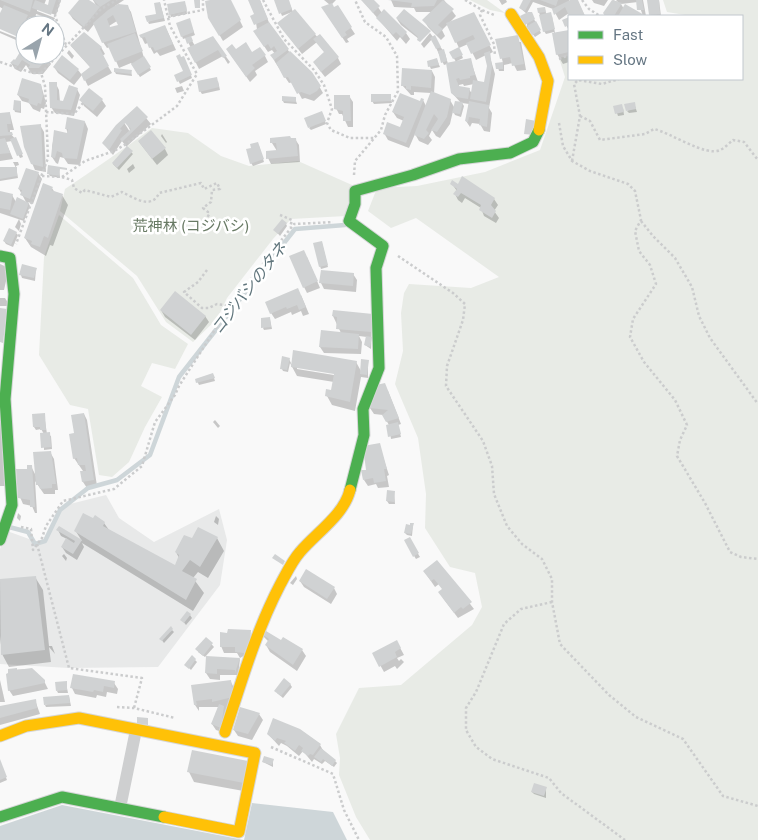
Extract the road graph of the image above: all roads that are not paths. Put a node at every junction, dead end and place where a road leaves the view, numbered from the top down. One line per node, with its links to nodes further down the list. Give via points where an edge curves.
1 (511, 14): 5 (street, via 538,57 548,81 539,133 533,142 510,153 460,159 355,192 349,221 382,246 376,268 379,368 363,409 364,436 348,498 298,553 280,585)
2 (5, 257): 3 (street, via 14,294 6,399 12,505)
3 (0, 540)
4 (136, 730): 6 (street, via 79,718 26,726); 7 (street); 8 (street)
5 (223, 732): 7 (street)
6 (0, 736)
7 (214, 745): 8 (street, via 255,753 239,832)
8 (120, 808): 9 (street, via 62,797)
9 (0, 817)

